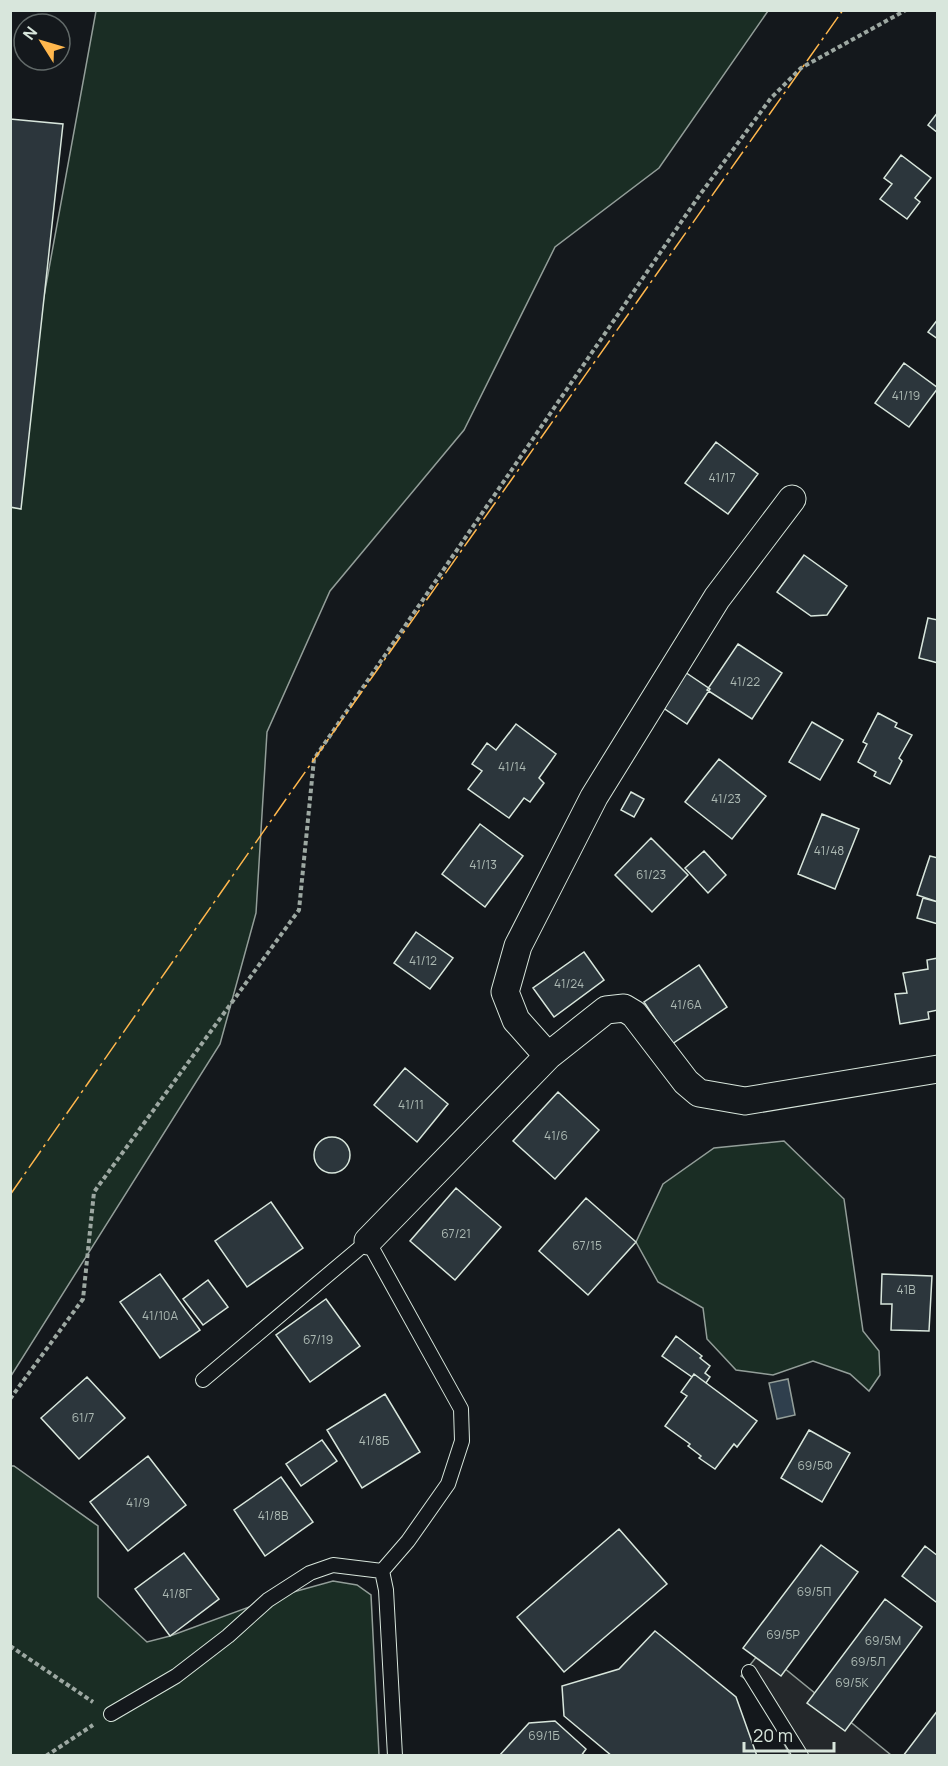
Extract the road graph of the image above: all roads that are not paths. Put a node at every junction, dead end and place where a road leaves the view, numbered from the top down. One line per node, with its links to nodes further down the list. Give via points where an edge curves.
1 (792, 499): 2 (street, via 717,598 600,787 518,946 505,992 516,1020)
2 (548, 1056): 3 (street, via 606,1010 624,1008 634,1014 686,1082 699,1093 745,1101); 4 (street)
3 (938, 1069)
4 (368, 1241): 5 (lane); 6 (lane, via 461,1409 462,1441 448,1484)
5 (203, 1380)
6 (382, 1571): 8 (lane, via 333,1565 310,1573 268,1600 176,1676); 9 (lane, via 387,1590)
7 (749, 1672): 10 (lane)
8 (111, 1714)
9 (395, 1755)
10 (801, 1755)

